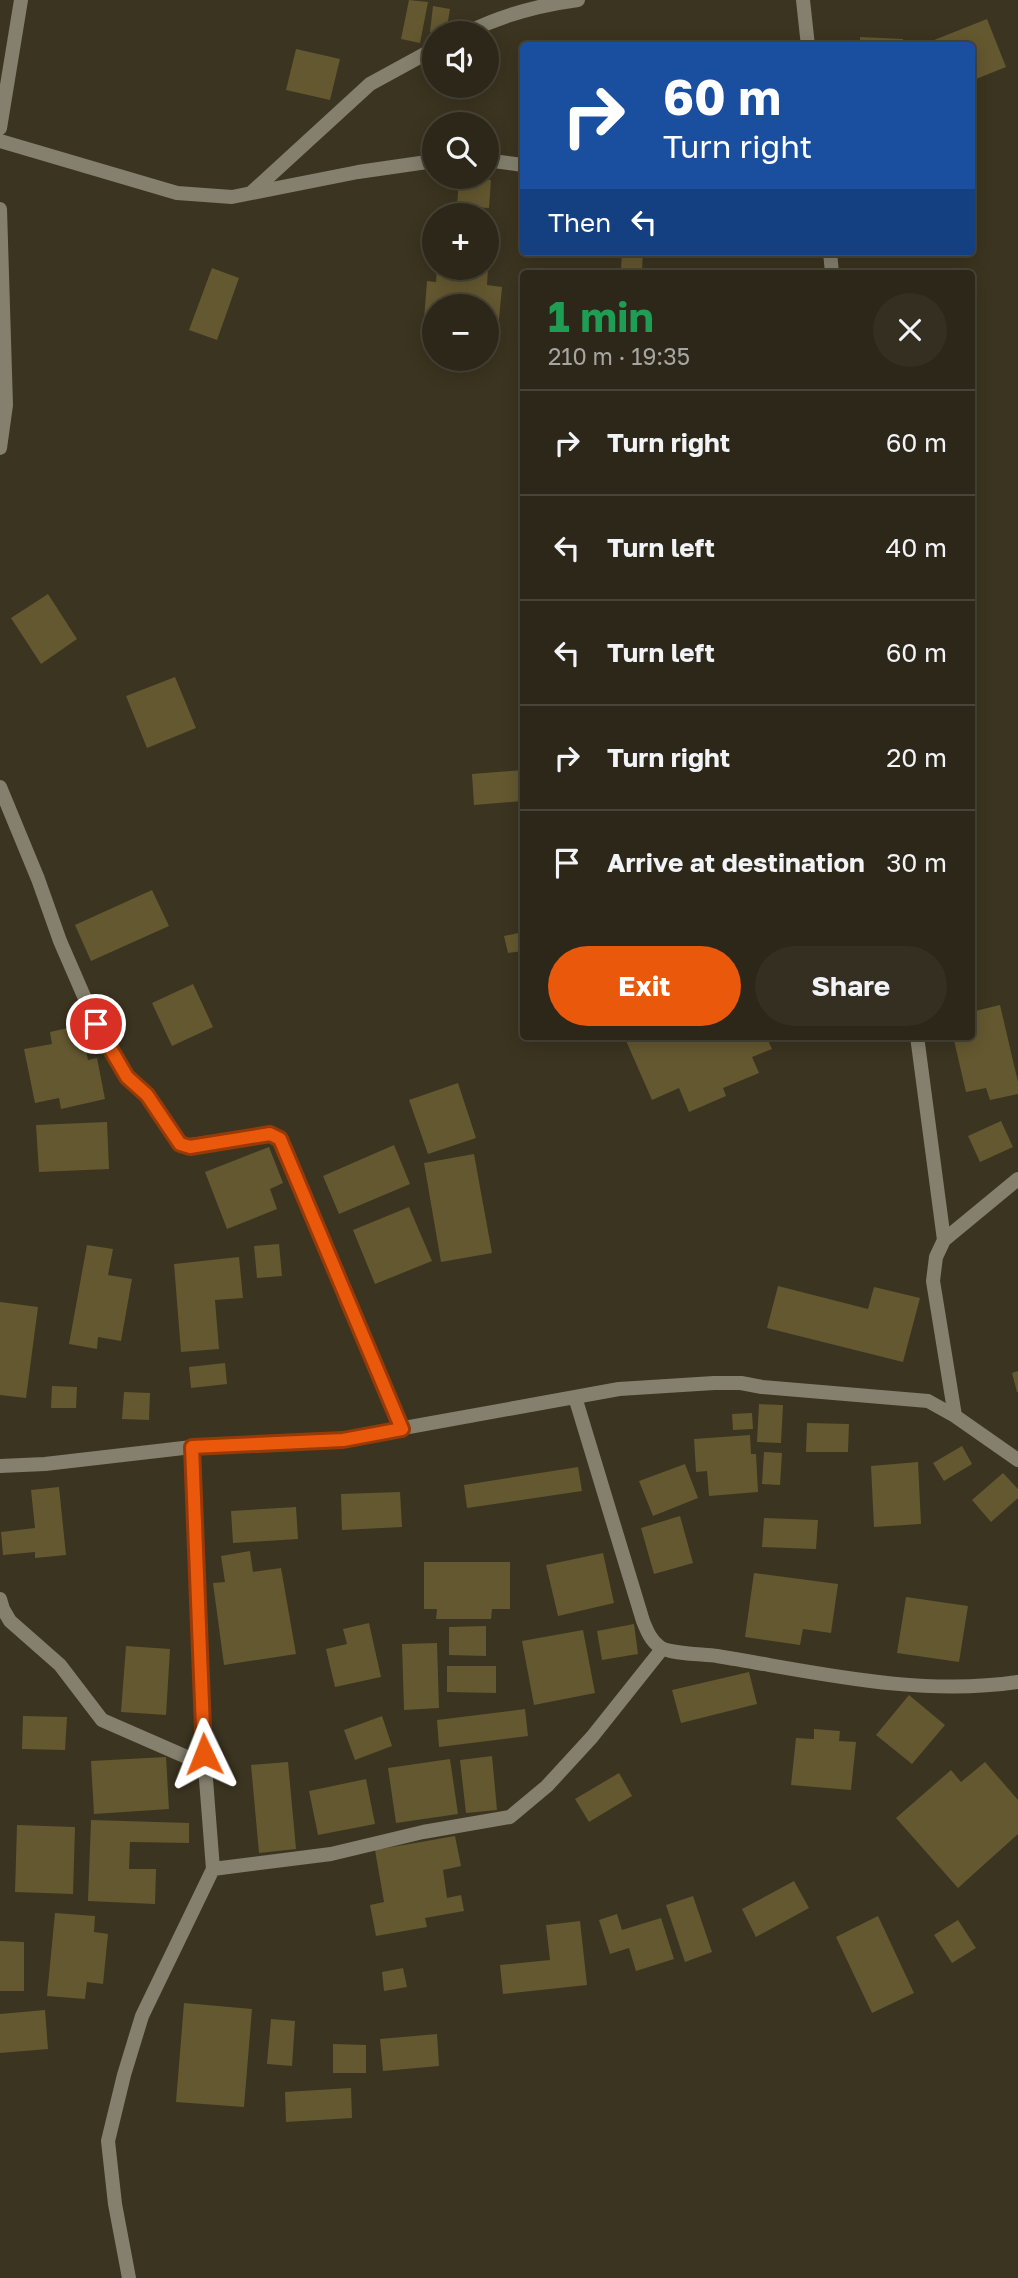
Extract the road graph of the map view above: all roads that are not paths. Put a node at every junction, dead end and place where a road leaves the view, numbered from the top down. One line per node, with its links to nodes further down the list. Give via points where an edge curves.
1 (21, 0): 7 (street)
2 (578, 0): 4 (street)
3 (803, 0): 5 (street)
4 (496, 21)
5 (808, 42)
6 (422, 56): 12 (street, via 370,84)
7 (0, 128)
8 (0, 141): 12 (street, via 177,193 232,197)
9 (499, 162): 11 (street)
10 (422, 163): 12 (street)
11 (520, 165)
12 (251, 193)
13 (0, 209): 14 (street, via 6,405)
14 (0, 448)
15 (0, 787): 21 (street, via 96,1024 127,1077 147,1095 178,1142 184,1146 270,1134 280,1139)
16 (918, 1040): 18 (street)
17 (1018, 1179): 18 (street)
18 (944, 1240): 20 (street, via 936,1256 933,1281)
19 (575, 1397): 20 (street, via 619,1389 741,1383 928,1401); 21 (street); 26 (street, via 643,1621 650,1639)
20 (955, 1416): 23 (street)
21 (402, 1429): 22 (street, via 343,1440)
22 (192, 1447): 24 (street); 28 (street)
23 (1018, 1460)
24 (0, 1466)
25 (0, 1599): 28 (street, via 10,1621 60,1665 102,1720)
26 (662, 1649): 27 (street, via 888,1684 989,1686); 29 (street, via 592,1737 547,1786 510,1817 331,1854)
27 (1018, 1682)
28 (205, 1765): 29 (street)
29 (213, 1869): 30 (street, via 142,2016 108,2141)
30 (130, 2278)

